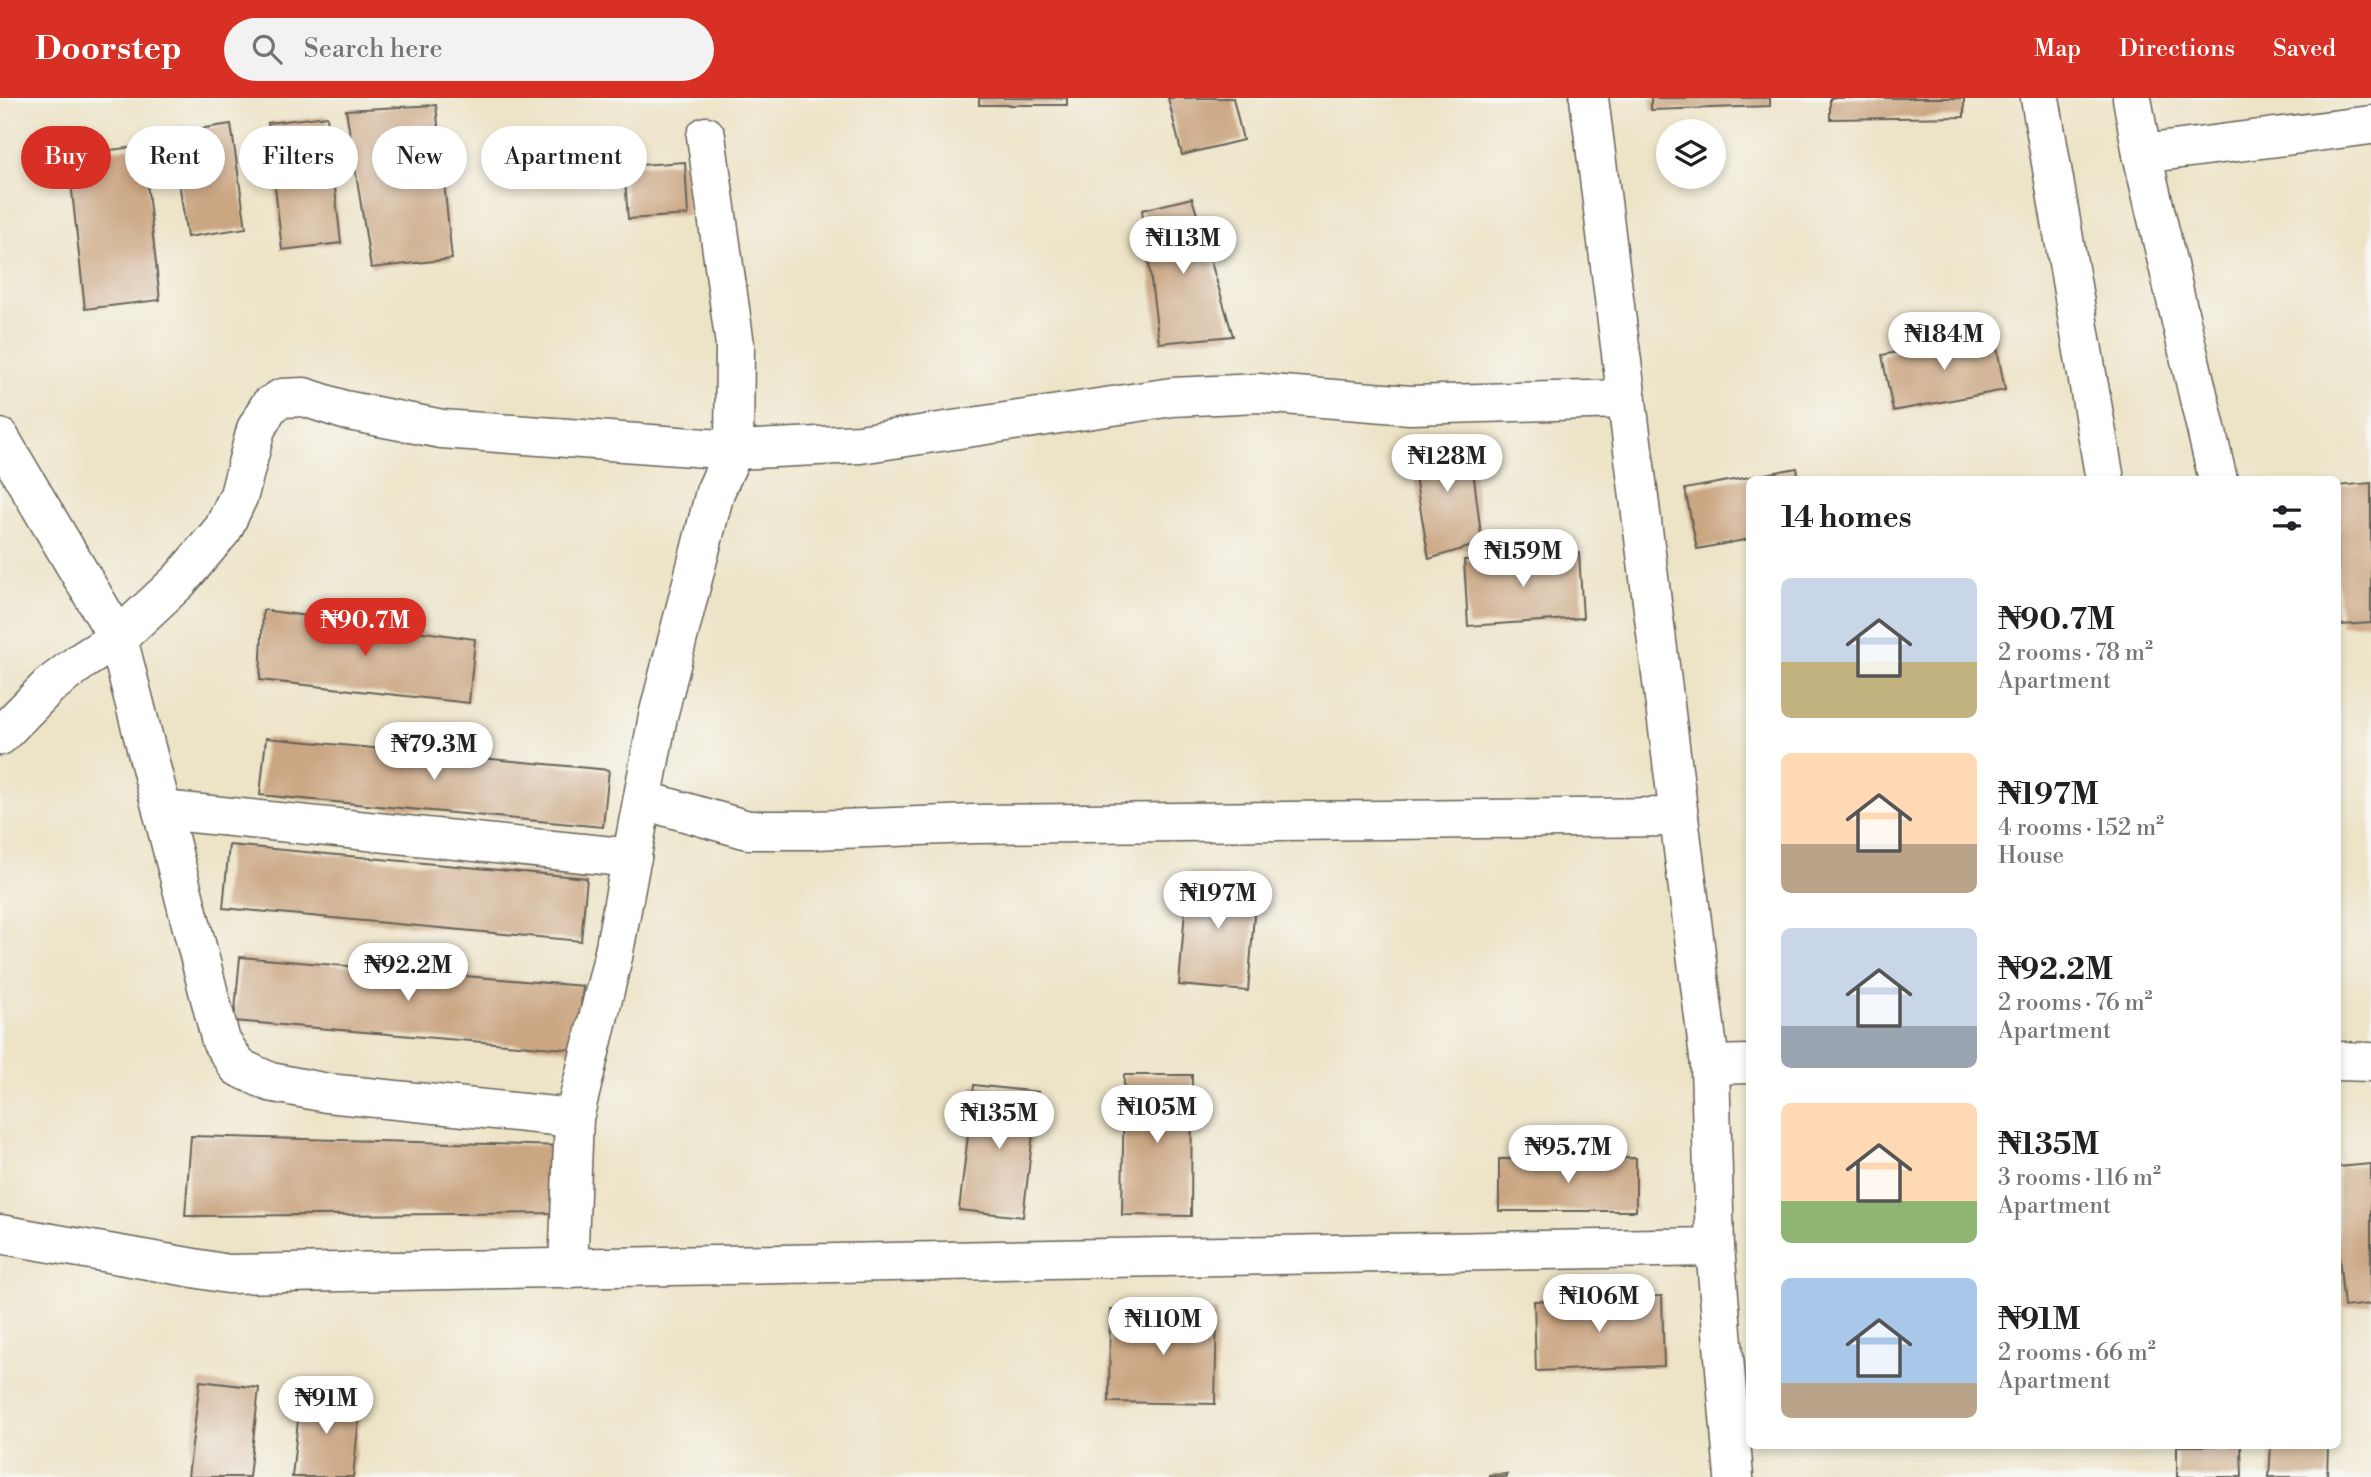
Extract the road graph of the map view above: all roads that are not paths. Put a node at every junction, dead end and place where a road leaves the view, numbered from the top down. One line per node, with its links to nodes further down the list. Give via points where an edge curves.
1 (1589, 98): 7 (street)
2 (2040, 98): 10 (street)
3 (2132, 98): 6 (street)
4 (2371, 125): 6 (street)
5 (706, 136): 9 (street, via 735,345)
6 (2142, 154): 11 (street)
7 (1627, 399): 9 (street, via 1410,405 1259,393 1172,397 860,444); 16 (street)
8 (0, 439): 12 (street)
9 (734, 450): 12 (street, via 442,429 344,410 304,397 282,398 269,406 256,429 239,495 223,529 179,581); 14 (street, via 715,492 659,716)
10 (2104, 476)
11 (2217, 476)
12 (117, 638): 13 (street, via 50,686); 15 (street)
13 (0, 736)
14 (643, 800): 16 (street, via 748,830); 17 (street)
15 (162, 810): 17 (street); 22 (street, via 221,1041 238,1066 270,1082 327,1093)
16 (1679, 817): 21 (street)
17 (632, 858): 22 (street)
18 (2341, 1061): 19 (street)
19 (2371, 1062)
20 (1746, 1064): 21 (street)
21 (1710, 1065): 24 (street)
22 (574, 1118): 25 (street)
23 (0, 1234): 25 (street, via 228,1274)
24 (1715, 1247): 25 (street); 26 (street)
25 (568, 1269)
26 (1734, 1477)

